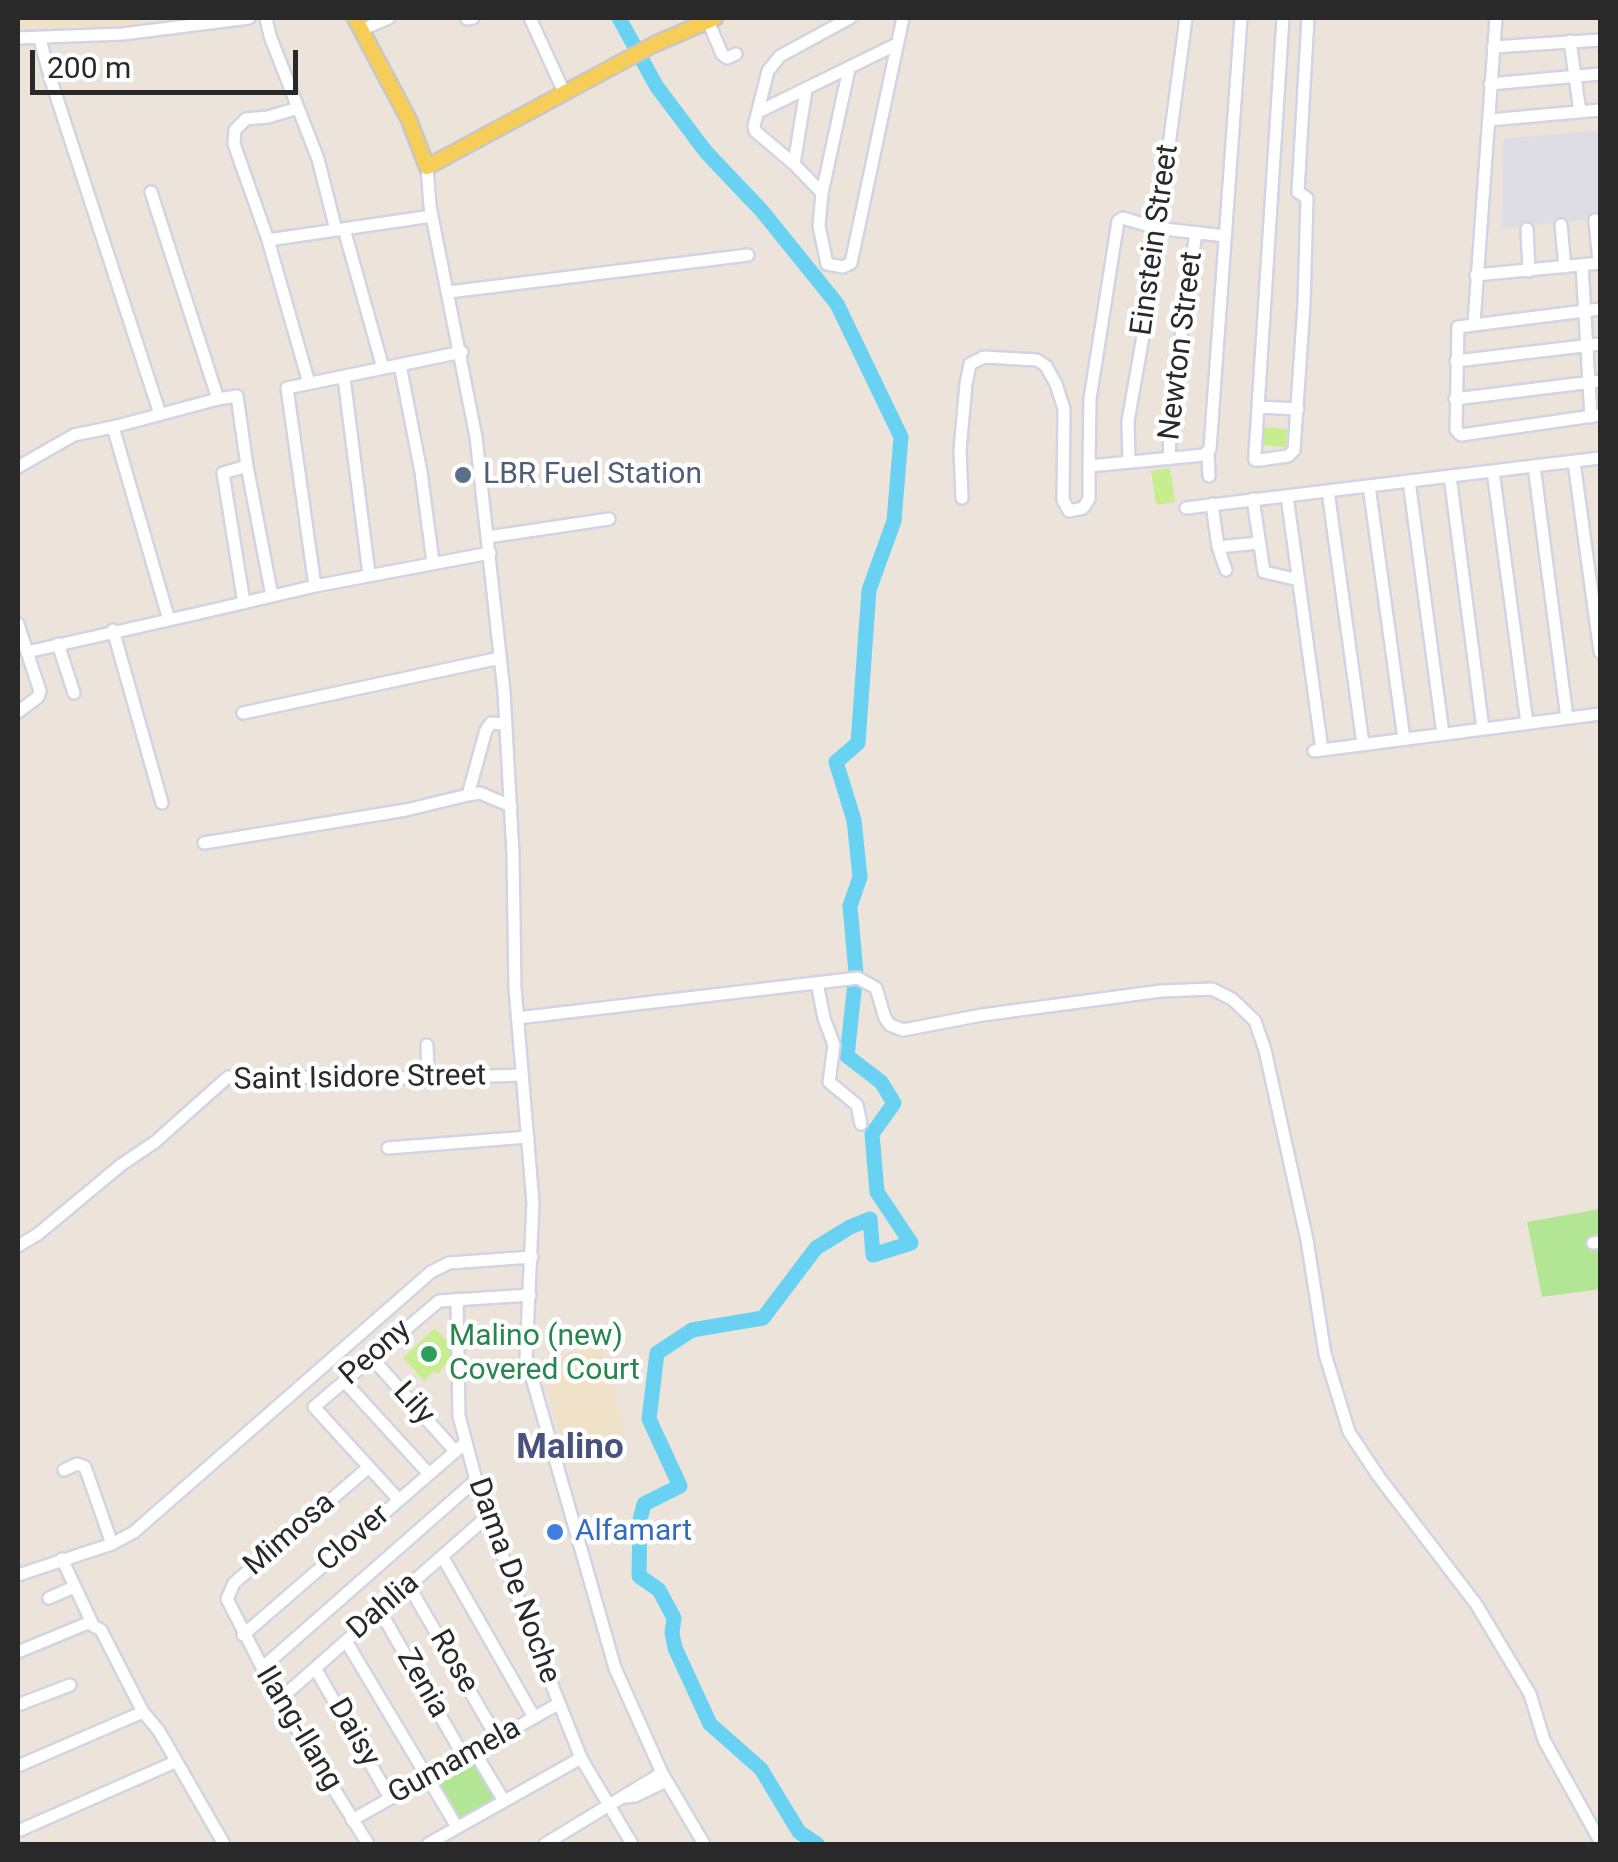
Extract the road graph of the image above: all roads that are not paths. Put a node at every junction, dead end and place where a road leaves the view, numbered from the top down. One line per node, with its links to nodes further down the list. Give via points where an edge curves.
1 (249, 18): 15 (street)
2 (266, 18): 28 (street)
3 (389, 18): 13 (street)
4 (530, 18): 27 (street)
5 (850, 18): 30 (street, via 780,56 768,71)
6 (903, 18): 19 (street)
7 (1186, 18): 42 (street, Einstein Street)
8 (1241, 18): 46 (street)
9 (1283, 18): 35 (street)
10 (1308, 18): 37 (street)
11 (711, 19): 14 (main road); 21 (street, via 722,54)
12 (1498, 19): 20 (street)
13 (358, 24): 34 (main road)
14 (684, 24): 27 (main road)
15 (43, 37): 16 (street); 71 (street, via 51,80)
16 (18, 38)
17 (1600, 40): 18 (street)
18 (1570, 41): 20 (street); 24 (street)
19 (897, 44): 22 (street); 38 (street, via 848,267 826,260)
20 (1493, 47): 25 (street)
21 (736, 54)
22 (849, 69): 26 (street); 38 (street)
23 (1600, 74): 24 (street)
24 (1574, 76): 25 (street); 31 (street)
25 (1490, 84): 32 (street)
26 (806, 90): 30 (street); 33 (street)
27 (564, 92): 34 (main road)
28 (298, 108): 44 (street); 47 (street, via 246,119 235,130)
29 (1600, 110): 31 (street)
30 (758, 112): 33 (street, via 754,130)
31 (1580, 112): 32 (street)
32 (1489, 120): 53 (street)
33 (794, 164): 38 (street)
34 (427, 167): 39 (street)
35 (1272, 189): 37 (street); 69 (street)
36 (151, 192): 67 (street)
37 (1298, 192): 70 (street, via 1307,198)
38 (822, 193)
39 (432, 216): 44 (street); 54 (street)
40 (1595, 220): 49 (street)
41 (1561, 225): 51 (street)
42 (1156, 228): 45 (street); 77 (street, Einstein Street, via 1128,421); 80 (street, via 1118,221 1090,399)
43 (1526, 229): 52 (street)
44 (340, 230): 47 (street); 63 (street)
45 (1196, 233): 46 (street); 75 (street, Newton Street)
46 (1224, 236): 74 (street)
47 (268, 240): 66 (street)
48 (748, 255): 54 (street)
49 (1600, 263): 50 (street)
50 (1582, 265): 51 (street); 56 (street)
51 (1565, 267): 52 (street)
52 (1529, 271): 53 (street)
53 (1476, 275): 57 (street)
54 (449, 292): 60 (street)
55 (1600, 309): 56 (street)
56 (1583, 311): 57 (street); 59 (street)
57 (1474, 324): 61 (street, via 1456,329)
58 (1600, 344): 59 (street)
59 (1586, 346): 61 (street); 65 (street)
60 (462, 352): 62 (street); 95 (street)
61 (1456, 362): 68 (street)
62 (400, 365): 63 (street); 99 (street)
63 (383, 368): 64 (street)
64 (344, 378): 66 (street); 101 (street)
65 (1594, 382): 68 (street); 72 (street)
66 (309, 383): 103 (street, via 287,388)
67 (218, 398): 71 (street); 79 (street, via 237,396)
68 (1455, 399): 72 (street, via 1461,435)
69 (1258, 407): 70 (street); 70 (street, via 1255,460 1292,454)
70 (1298, 409)
71 (160, 414): 73 (street)
72 (1596, 416)
73 (113, 428): 82 (street, via 74,434); 106 (street)
74 (1208, 453): 75 (street); 84 (street)
75 (1169, 458): 77 (street)
76 (1600, 458): 78 (street)
77 (1130, 462): 80 (street)
78 (1574, 462): 81 (street); 111 (street)
79 (247, 466): 104 (street); 105 (street, via 222,473)
80 (1089, 466): 90 (street, via 1089,499 1070,510 1062,500 1064,410 1046,366 984,357 970,364 966,384)
81 (1534, 466): 83 (street); 117 (street)
82 (18, 468)
83 (1492, 471): 85 (street); 118 (street)
84 (1209, 476)
85 (1450, 476): 86 (street); 120 (street)
86 (1409, 481): 87 (street); 121 (street)
87 (1369, 486): 88 (street); 122 (street)
88 (1328, 491): 89 (street); 123 (street)
89 (1287, 496): 91 (street); 102 (street)
90 (962, 498)
91 (1253, 499): 92 (street); 96 (street)
92 (1212, 504): 93 (street); 97 (street)
93 (1186, 508)
94 (608, 519): 95 (street)
95 (488, 537): 98 (street)
96 (1259, 543): 97 (street); 102 (street, via 1264,573)
97 (1218, 547): 100 (street)
98 (490, 553): 99 (street); 112 (street)
99 (433, 562): 101 (street)
100 (1226, 570)
101 (370, 574): 103 (street)
102 (1299, 580): 123 (street, via 1318,750)
103 (316, 586): 104 (street)
104 (272, 596): 105 (street)
105 (244, 603): 106 (street)
106 (169, 620): 108 (street)
107 (18, 624): 110 (street)
108 (113, 630): 109 (street); 126 (street)
109 (58, 644): 110 (street); 113 (street)
110 (26, 652): 114 (street, via 40,690)
111 (1600, 652)
112 (500, 658): 115 (street); 119 (street)
113 (74, 693)
114 (18, 712)
115 (243, 713)
116 (1600, 714): 117 (street)
117 (1567, 718): 118 (street)
118 (1527, 723): 120 (street)
119 (506, 724): 124 (street); 125 (street, via 486,730)
120 (1483, 729): 121 (street)
121 (1443, 734): 122 (street)
122 (1404, 739): 123 (street)
123 (1364, 744)
124 (510, 783): 125 (street); 127 (street)
125 (474, 794): 127 (street); 128 (street)
126 (162, 803)
127 (511, 806): 130 (street)
128 (204, 842)
129 (817, 983): 130 (street); 134 (street, via 834,1044 829,1082 856,1105); 184 (street, via 858,978 876,988 885,1018 903,1030 1198,988 1223,992 1249,1013 1265,1050 1325,1354 1349,1432 1476,1604 1530,1694 1544,1740)
130 (518, 1018): 132 (street)
131 (427, 1044): 133 (street)
132 (522, 1075): 133 (street, Saint Isidore Street); 135 (street)
133 (428, 1078): 137 (street, Saint Isidore Street, via 228,1077 156,1142)
134 (861, 1124)
135 (528, 1137): 136 (street); 138 (street)
136 (388, 1148)
137 (18, 1246)
138 (532, 1257): 139 (street); 150 (street, via 449,1263 431,1272 134,1532)
139 (530, 1294): 140 (street, Peony); 177 (street, via 528,1366 614,1668)
140 (458, 1299): 141 (street, Peony, via 434,1304); 143 (street, Dama De Noche)
141 (371, 1357): 142 (street, Peony); 143 (street, Lily)
142 (344, 1381): 144 (street, Peony, via 314,1407); 146 (street)
143 (460, 1448): 146 (street, Clover); 147 (street, Dama De Noche)
144 (368, 1467): 148 (street); 157 (street, Mimosa, via 234,1583)
145 (64, 1470): 150 (street, via 85,1467)
146 (429, 1474): 148 (street, Clover)
147 (476, 1480): 149 (street, Dama De Noche); 163 (street)
148 (399, 1500): 160 (street, Clover)
149 (489, 1515): 151 (street, Dahlia); 167 (street, Dama De Noche)
150 (112, 1544): 152 (street)
151 (442, 1556): 154 (street, Dahlia); 170 (street)
152 (62, 1559): 153 (street); 155 (street)
153 (18, 1575)
154 (408, 1586): 158 (street, Dahlia); 171 (street, Rose)
155 (74, 1587): 156 (street); 159 (street)
156 (49, 1598)
157 (230, 1611): 160 (street, Ilang-Ilang)
158 (380, 1611): 161 (street, Dahlia); 172 (street, Zenia)
159 (92, 1623): 162 (street); 169 (street, via 107,1638)
160 (243, 1635): 163 (street, Ilang-Ilang)
161 (346, 1641): 164 (street, Dahlia); 176 (street)
162 (18, 1652)
163 (262, 1668): 166 (street, Ilang-Ilang)
164 (315, 1668): 166 (street, Dahlia); 178 (street, Daisy)
165 (70, 1685): 168 (street)
166 (279, 1700): 181 (street, Ilang-Ilang)
167 (558, 1704): 170 (street, Gumamela); 173 (street, Dama De Noche)
168 (18, 1705)
169 (144, 1712): 174 (street); 175 (street)
170 (534, 1718): 171 (street, Gumamela)
171 (498, 1738): 172 (street, Gumamela)
172 (469, 1754): 176 (street, Gumamela); 179 (street, Zenia)
173 (580, 1758): 179 (street); 180 (street, Dama De Noche)
174 (175, 1762): 183 (street); 185 (street)
175 (18, 1766)
176 (426, 1778): 178 (street, Gumamela); 182 (street)
177 (659, 1779): 180 (street); 190 (street)
178 (390, 1798): 181 (street, Gumamela)
179 (504, 1801): 182 (street)
180 (610, 1806): 188 (street); 189 (street, Dama De Noche)
181 (352, 1820): 186 (street, Ilang-Ilang)
182 (457, 1827): 187 (street)
183 (18, 1831)
184 (1600, 1841)
185 (224, 1844)
186 (368, 1844)
187 (428, 1844)
188 (545, 1844)
189 (632, 1844)
190 (704, 1844)

